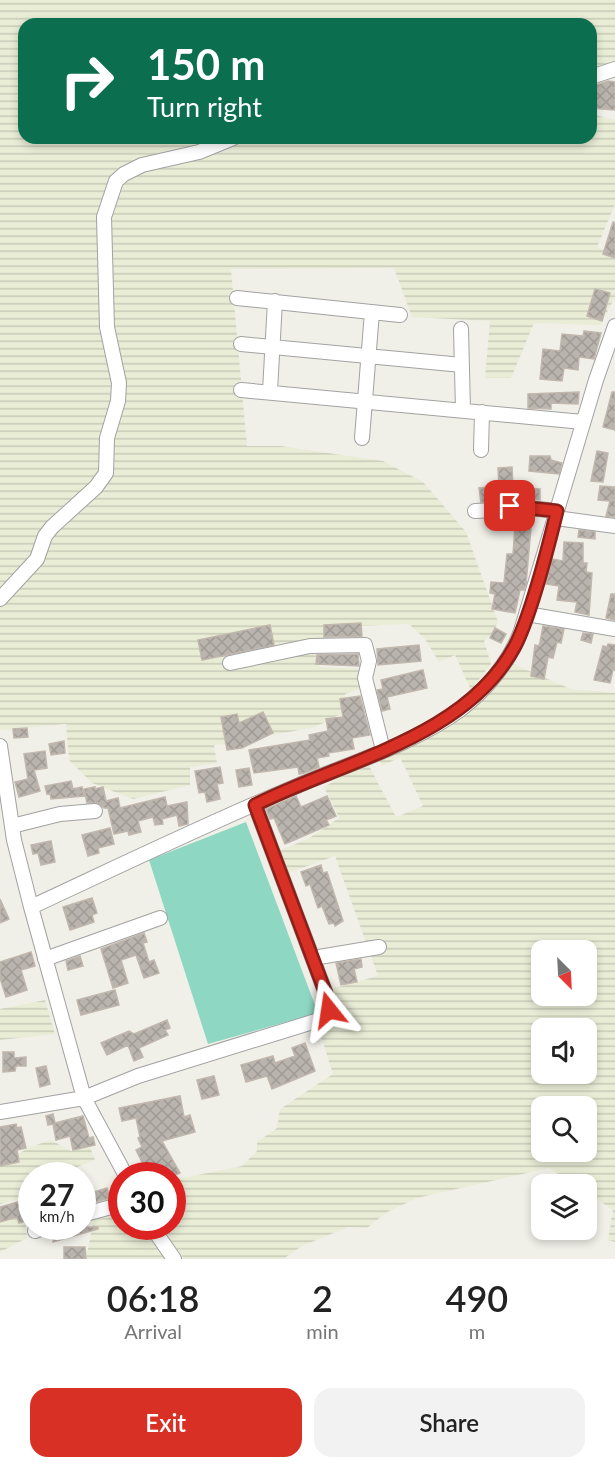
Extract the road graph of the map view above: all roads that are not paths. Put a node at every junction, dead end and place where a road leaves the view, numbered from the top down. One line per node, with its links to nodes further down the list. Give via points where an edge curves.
1 (615, 69): 2 (street)
2 (597, 74)
3 (219, 144): 25 (street, via 142,165 116,181 104,217 107,327 118,383 118,401 107,438 106,473 52,527 37,559)
4 (237, 298): 5 (street)
5 (275, 301): 6 (street); 11 (street)
6 (372, 312): 7 (street); 12 (street)
7 (400, 315)
8 (615, 326): 19 (street)
9 (462, 329): 13 (street)
10 (241, 344): 11 (street)
11 (274, 346): 12 (street); 15 (street)
12 (369, 355): 13 (street); 16 (street)
13 (462, 365): 17 (street)
14 (240, 390): 15 (street)
15 (270, 391): 16 (street)
16 (367, 401): 17 (street); 20 (street)
17 (463, 410): 18 (street)
18 (482, 412): 19 (street); 21 (street)
19 (584, 422): 23 (street)
20 (362, 438)
21 (481, 450)
22 (475, 511): 23 (street, via 510,506)
23 (556, 514): 24 (street); 26 (street)
24 (615, 525)
25 (0, 599)
26 (527, 614): 27 (street); 30 (street, via 510,654 486,687 444,720)
27 (615, 629)
28 (230, 663): 30 (street, via 310,646 365,645 369,661 365,678)
29 (0, 746): 33 (street)
30 (383, 750): 31 (street)
31 (255, 805): 34 (street); 37 (street)
32 (95, 810): 33 (street)
33 (12, 826): 34 (street)
34 (31, 907): 38 (street)
35 (160, 918): 38 (street)
36 (379, 947): 37 (street)
37 (313, 958): 39 (street, via 329,1002 327,1016 138,1076)
38 (45, 959): 39 (street)
39 (84, 1098): 40 (street); 41 (street)
40 (0, 1112)
41 (118, 1162)
42 (161, 1240): 43 (street)
43 (174, 1259)

